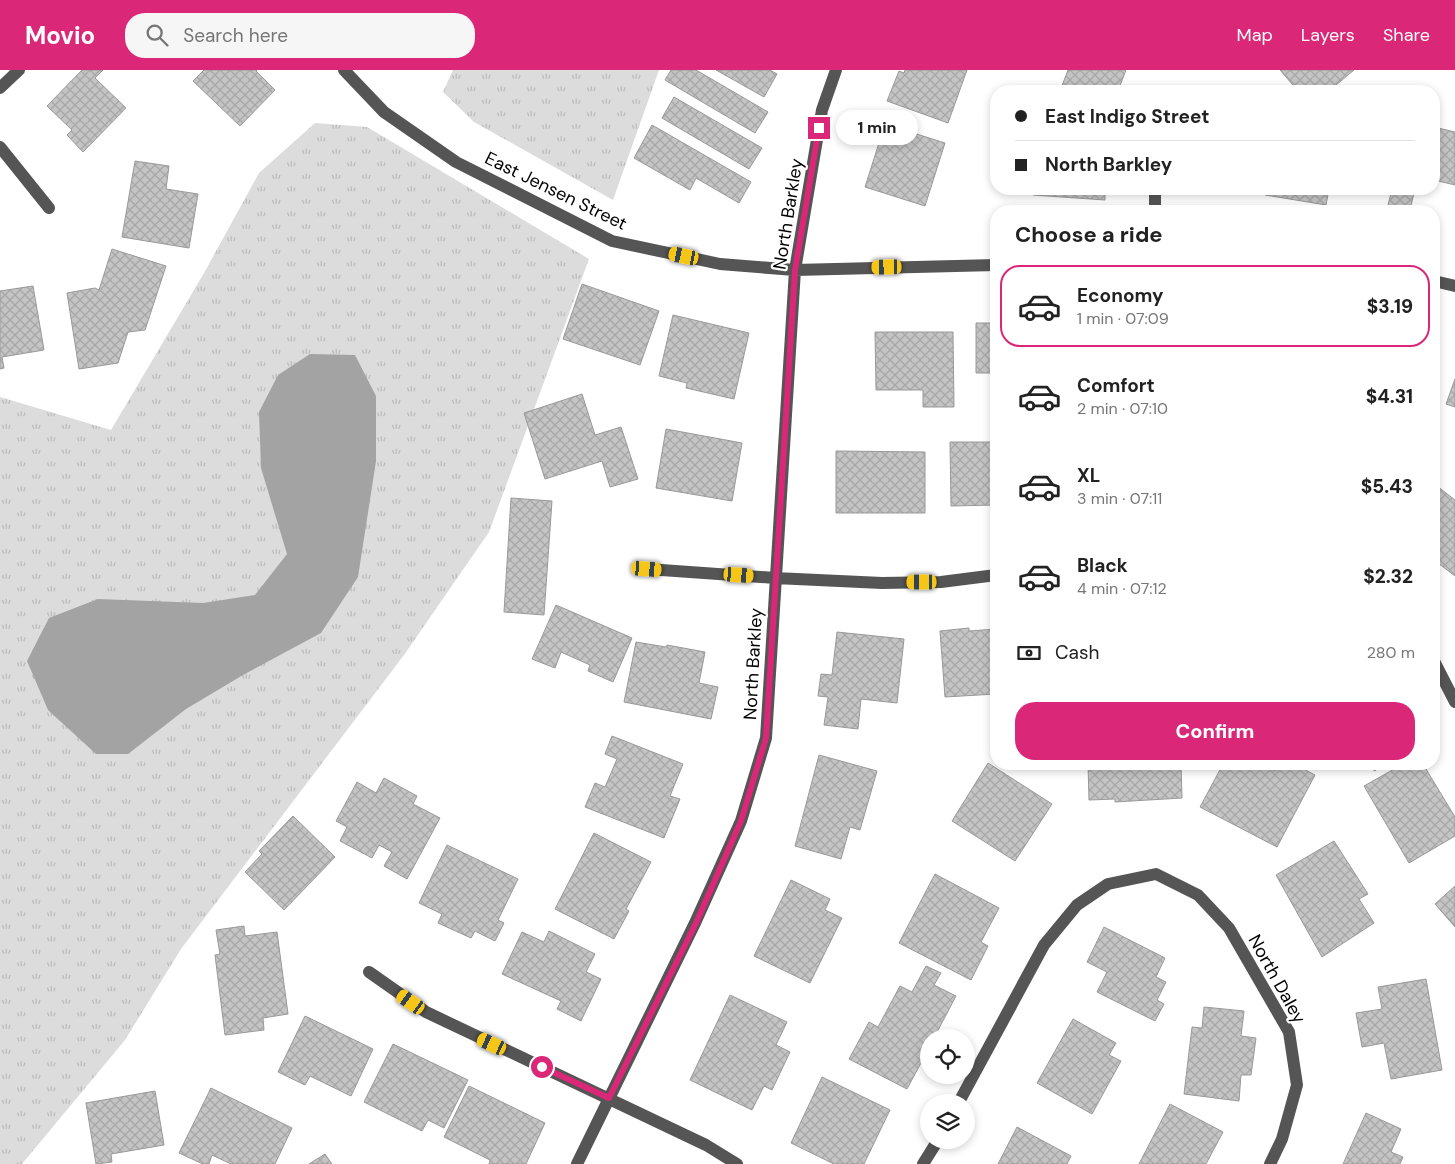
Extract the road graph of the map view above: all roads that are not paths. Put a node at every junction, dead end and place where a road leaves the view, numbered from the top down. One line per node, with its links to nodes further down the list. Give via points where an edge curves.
1 (19, 70): 4 (street)
2 (344, 70): 8 (street, East Jensen Street, via 384,112 456,162 612,241 720,264)
3 (836, 70): 8 (street, North Barkley, via 822,110)
4 (0, 88)
5 (0, 147): 6 (street)
6 (49, 208)
7 (990, 265): 8 (street, East Jensen Street)
8 (795, 270): 13 (street, North Barkley)
9 (1440, 282): 10 (street)
10 (1455, 286)
11 (647, 569): 13 (street)
12 (990, 576): 13 (street, via 941,582 882,583)
13 (775, 578): 18 (street, North Barkley, via 766,738 741,821 696,923)
14 (1440, 673): 15 (street)
15 (1455, 702)
16 (369, 972): 18 (street, via 426,1012)
17 (963, 1094): 23 (street, North Daley, via 1044,944 1077,905 1108,884 1156,874 1198,895 1229,928 1289,1032 1297,1085 1282,1140)
18 (609, 1098): 20 (street, North Barkley); 21 (street, via 706,1145)
19 (932, 1149): 22 (street)
20 (577, 1164)
21 (737, 1164)
22 (923, 1164)
23 (1270, 1164)

